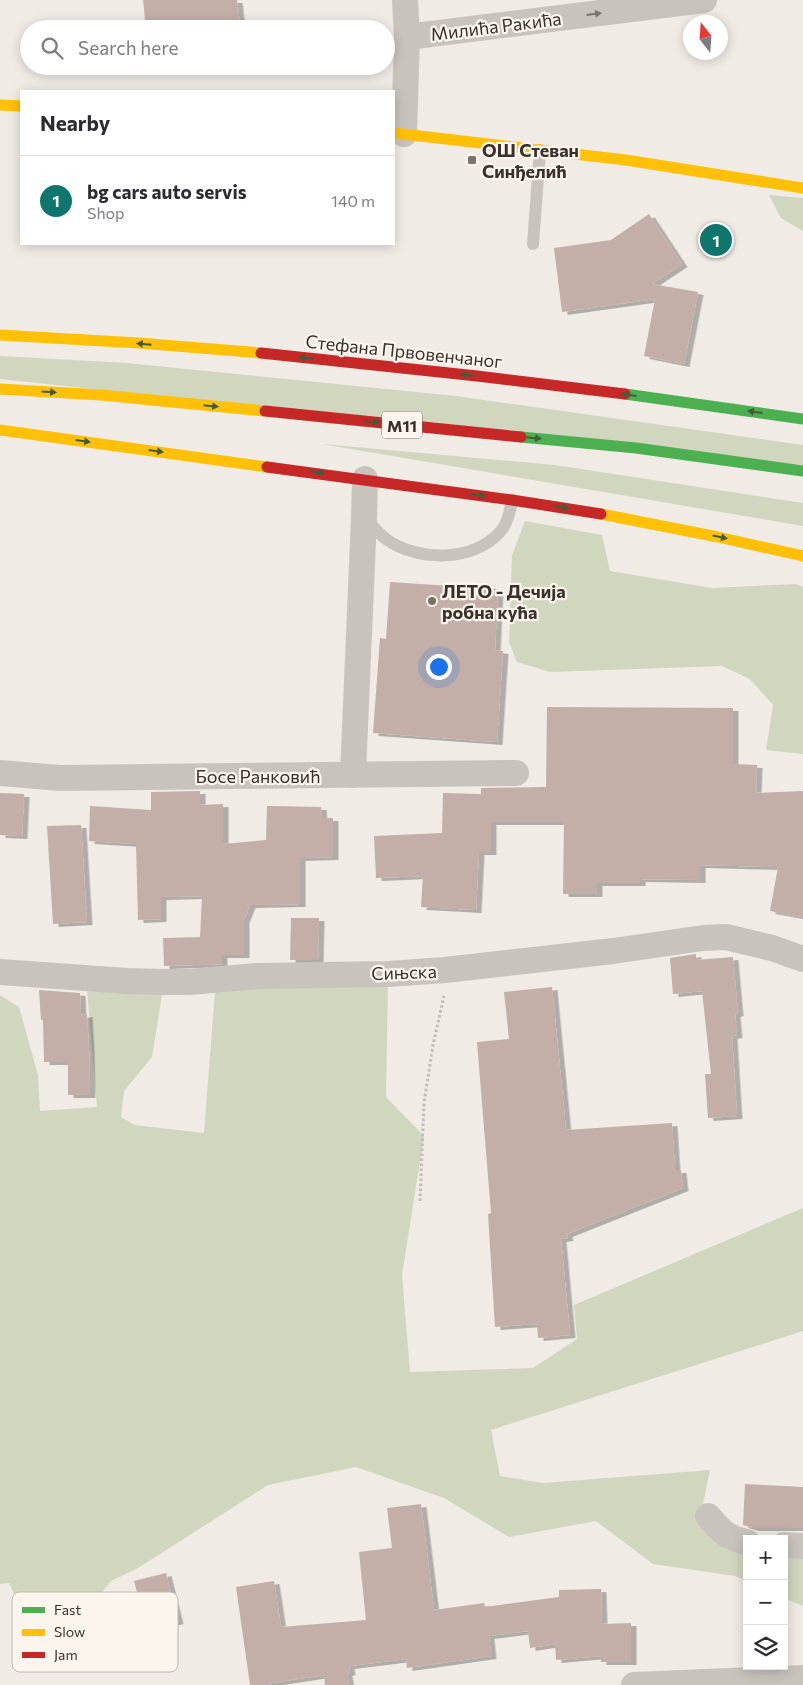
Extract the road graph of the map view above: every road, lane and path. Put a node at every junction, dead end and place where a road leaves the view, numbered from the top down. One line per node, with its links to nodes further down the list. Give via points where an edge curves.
1 (405, 0): 3 (street, Милића Ракића)
2 (704, 0): 3 (street, Милића Ракића, one-way to 2)
3 (407, 37): 6 (street, Милића Ракића)
4 (0, 105): 5 (main road)
5 (20, 106)
6 (399, 133): 7 (main road)
7 (540, 150): 8 (main road); 9 (lane)
8 (803, 188)
9 (533, 244)
10 (0, 335): 12 (main road, Стефана Првовенчаног, one-way to 10, via 678,401 279,355)
11 (0, 389): 14 (main road, M11, one-way to 14, via 101,395 626,447)
12 (803, 419)
13 (0, 430): 15 (main road, one-way to 15)
14 (803, 471)
15 (365, 479): 16 (main road, one-way to 16); 17 (street)
16 (512, 500): 17 (lane, via 501,531 483,546 464,553 440,556 418,552 387,539); 18 (main road, one-way to 18, via 606,515)
17 (364, 517): 21 (street)
18 (803, 556)
19 (0, 773): 21 (street, Босе Ранковић, via 60,778)
20 (516, 773): 21 (street, Босе Ранковић)
21 (353, 776)
22 (803, 959): 23 (street, Сињска, via 726,936)
23 (445, 970): 24 (street, Сињска, via 258,976 188,982); 25 (path, via 444,998 424,1103)
24 (0, 972)
25 (420, 1200)
26 (708, 1516): 27 (street, via 722,1532)
27 (743, 1541)
28 (788, 1545): 29 (street)
29 (803, 1546)
30 (803, 1678): 31 (street)
31 (701, 1683): 32 (street)
32 (634, 1685)

